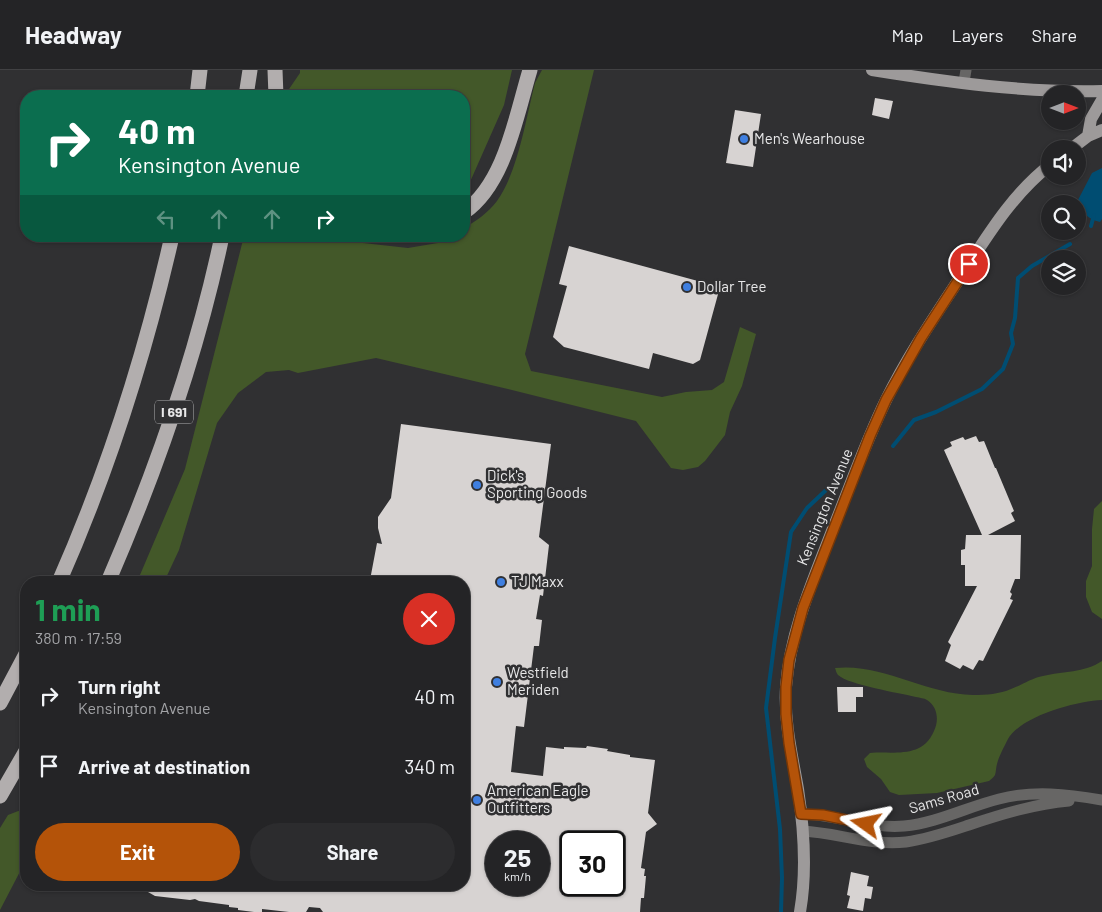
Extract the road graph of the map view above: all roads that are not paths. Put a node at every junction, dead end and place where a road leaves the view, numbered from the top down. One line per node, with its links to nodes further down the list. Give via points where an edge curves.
1 (200, 70): 7 (highway)
2 (250, 70): 8 (highway)
3 (275, 70): 9 (highway)
4 (530, 70): 16 (highway, via 500,167 483,194)
5 (872, 70): 6 (main road)
6 (965, 76): 10 (main road, via 1049,91)
7 (198, 90)
8 (247, 90)
9 (276, 90)
10 (1102, 91)
11 (1102, 100): 13 (main road, via 1091,119)
12 (1102, 130): 13 (main road)
13 (1088, 136): 14 (main road)
14 (1083, 140)
15 (1041, 172): 26 (main road, Kensington Avenue, via 989,232 916,345 870,436 816,573 795,636 786,687 786,722)
16 (470, 206)
17 (170, 242): 19 (highway, via 122,419)
18 (221, 242): 20 (highway, I 691, via 182,386)
19 (61, 576)
20 (110, 576)
21 (20, 665): 22 (highway)
22 (0, 703)
23 (20, 761): 24 (highway)
24 (0, 796)
25 (1098, 799): 26 (street, Sams Road, via 1020,795 903,826); 27 (street, Sams Road, via 1022,808 928,838 905,842 863,841)
26 (801, 814): 27 (main road, Kensington Avenue)
27 (803, 831): 28 (main road, Kensington Avenue, via 804,876)
28 (800, 912)

